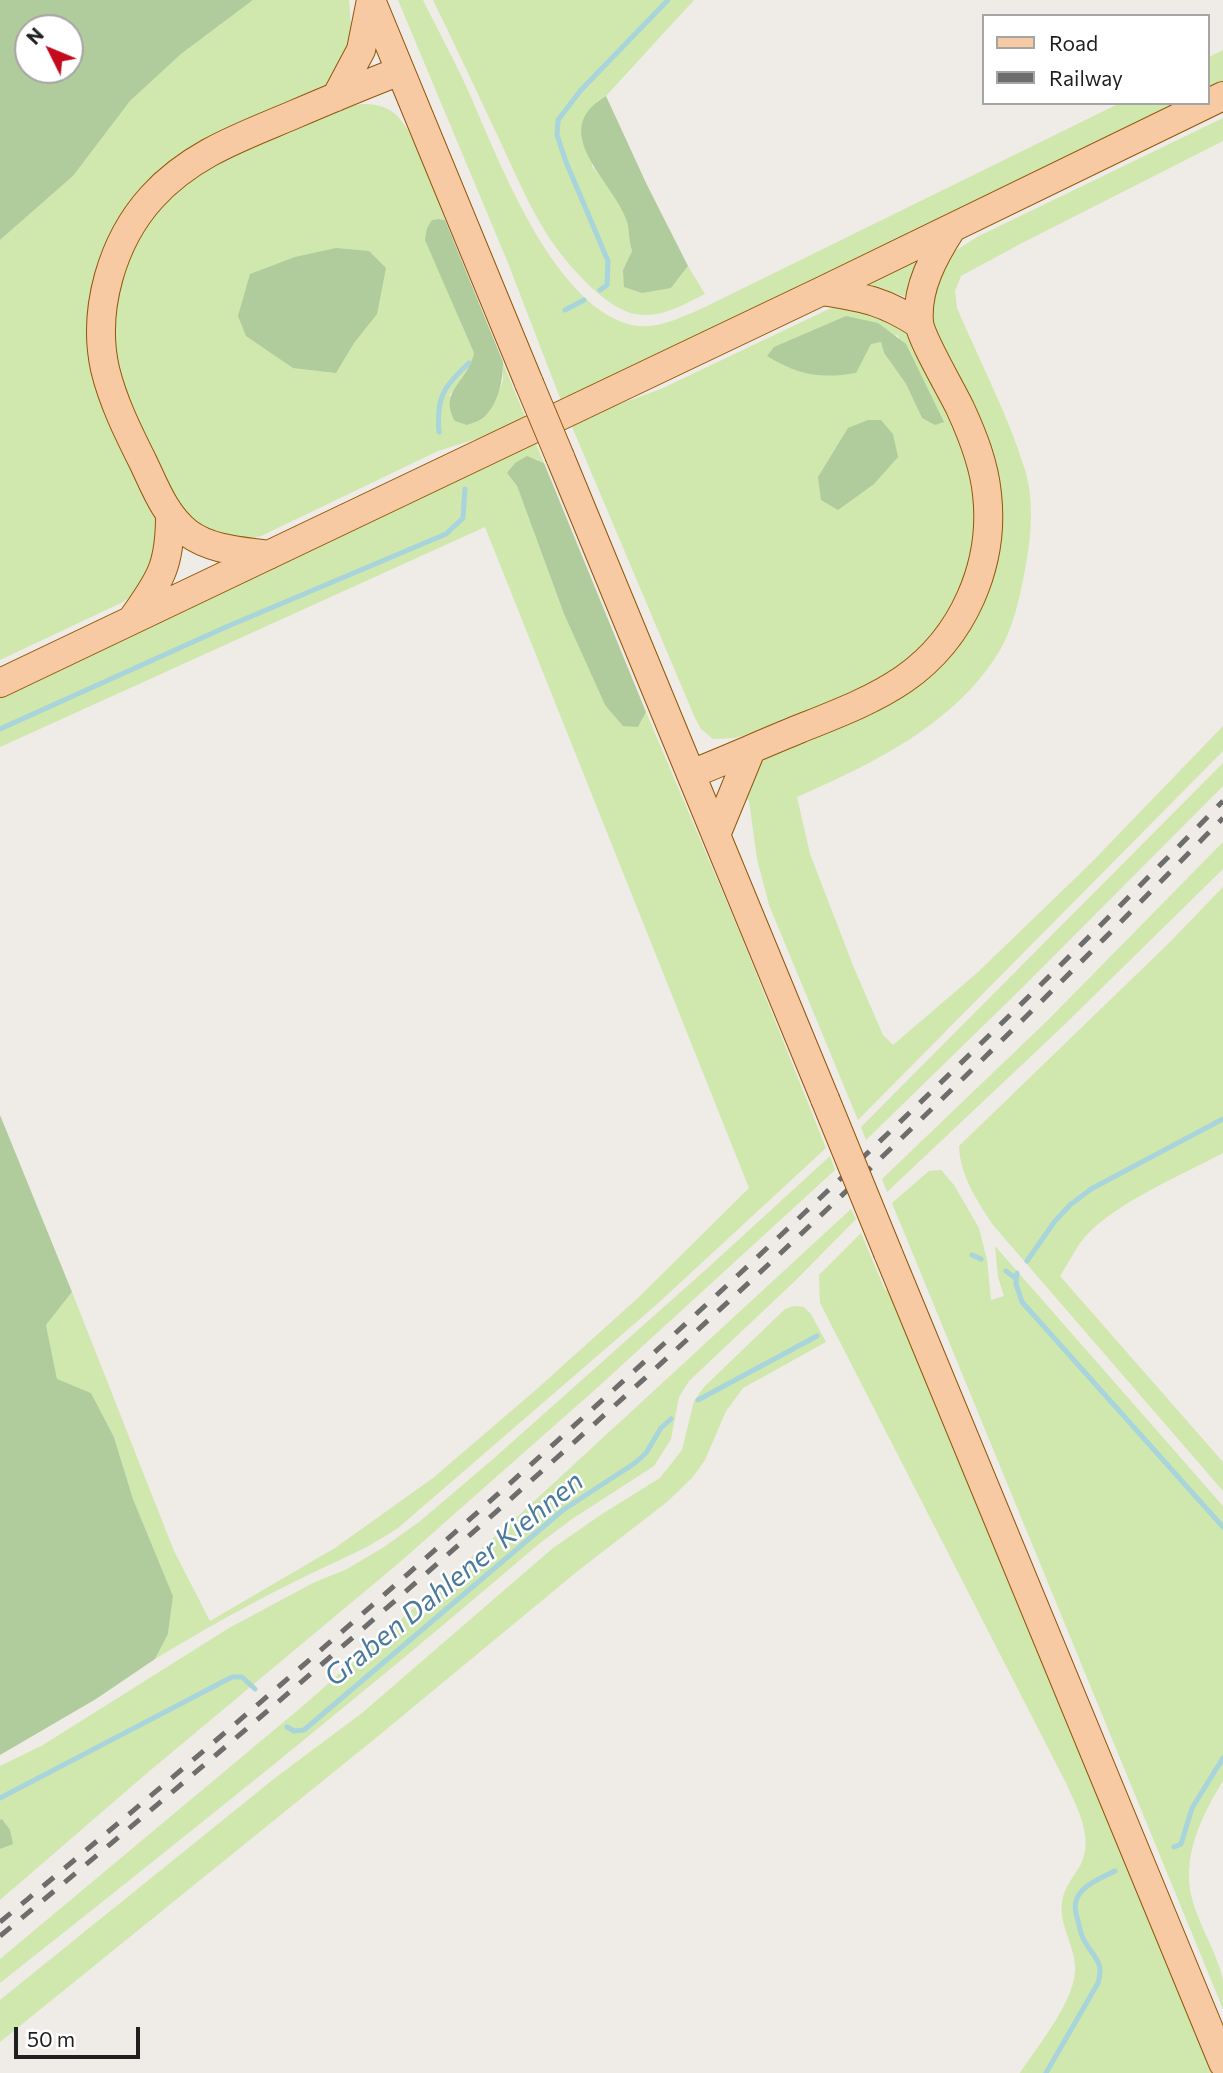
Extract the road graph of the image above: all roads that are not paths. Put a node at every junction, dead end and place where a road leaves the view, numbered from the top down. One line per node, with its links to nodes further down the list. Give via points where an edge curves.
1 (371, 0): 2 (main road); 3 (main road, via 361,50)
2 (400, 71): 3 (main road); 13 (main road, bridge)
3 (336, 97): 8 (main road, via 187,164 146,204 115,257 102,318 105,369 123,420)
4 (1205, 105): 5 (main road)
5 (952, 228): 6 (main road); 7 (main road, via 927,273)
6 (822, 291): 7 (main road, via 893,307); 9 (main road)
7 (919, 324): 12 (main road, via 970,429 985,480 987,538 974,591 942,645 905,679)
8 (170, 516): 9 (main road, via 210,544); 10 (main road, via 166,566)
9 (269, 555): 10 (main road)
10 (132, 620): 11 (main road)
11 (0, 683)
12 (751, 750): 13 (main road); 14 (main road)
13 (691, 774): 14 (main road)
14 (716, 835): 15 (main road, bridge)
15 (1223, 2063)

